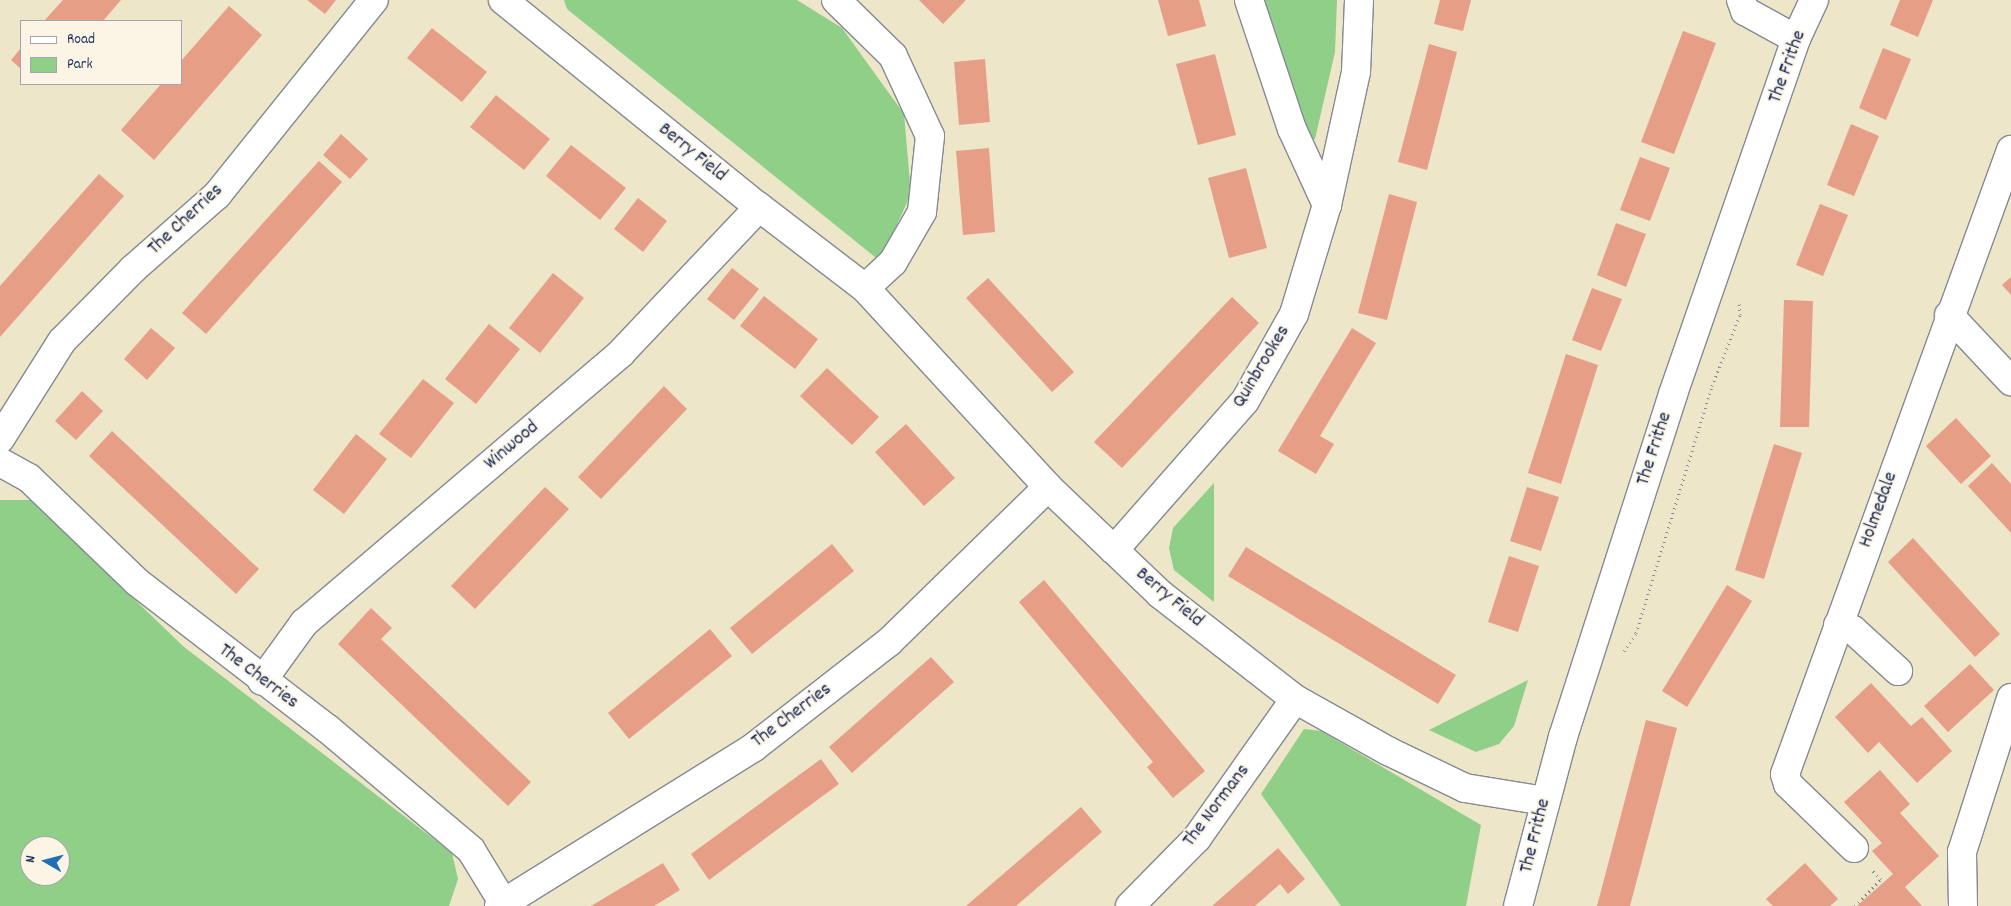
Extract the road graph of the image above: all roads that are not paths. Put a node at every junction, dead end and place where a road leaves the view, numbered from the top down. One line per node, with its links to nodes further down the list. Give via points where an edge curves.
1 (374, 0): 15 (street, The Cherries, via 217,195 133,269 62,341)
2 (836, 0): 12 (street, via 893,56 930,136 922,212 893,262)
3 (1249, 0): 10 (street, via 1292,129)
4 (1359, 0): 10 (street, Quinbrookes, via 1356,72)
5 (1741, 0): 8 (street, via 1744,11)
6 (1814, 0): 8 (street, The Frithe)
7 (520, 5): 11 (street, Berry Field)
8 (1796, 39): 24 (street, The Frithe, via 1673,394)
9 (2011, 150): 13 (street, Holmedale)
10 (1327, 205): 18 (street, Quinbrookes, via 1294,314 1245,401)
11 (759, 207): 12 (street, Berry Field); 21 (street, Winwood, via 621,353 304,623)
12 (865, 288): 17 (street, Berry Field)
13 (1949, 315): 14 (street); 19 (street, Holmedale)
14 (2011, 381)
15 (0, 439)
16 (0, 462): 21 (street, The Cherries, via 29,478 136,582)
17 (1048, 487): 18 (street, Berry Field); 26 (street, The Cherries, via 889,642 754,747)
18 (1114, 550): 23 (street, Berry Field, via 1160,594)
19 (1838, 624): 20 (street, via 1854,630); 25 (street, Holmedale, via 1785,774 1788,784)
20 (1898, 671)
21 (262, 681): 26 (street, The Cherries, via 328,729 471,850)
22 (2011, 698): 29 (street, via 1962,852)
23 (1295, 699): 24 (street, Berry Field, via 1388,751 1465,788); 27 (street, The Normans, via 1197,838)
24 (1545, 801): 28 (street, The Frithe)
25 (1854, 848)
26 (501, 905)
27 (1130, 906)
28 (1518, 906)
29 (1963, 906)

